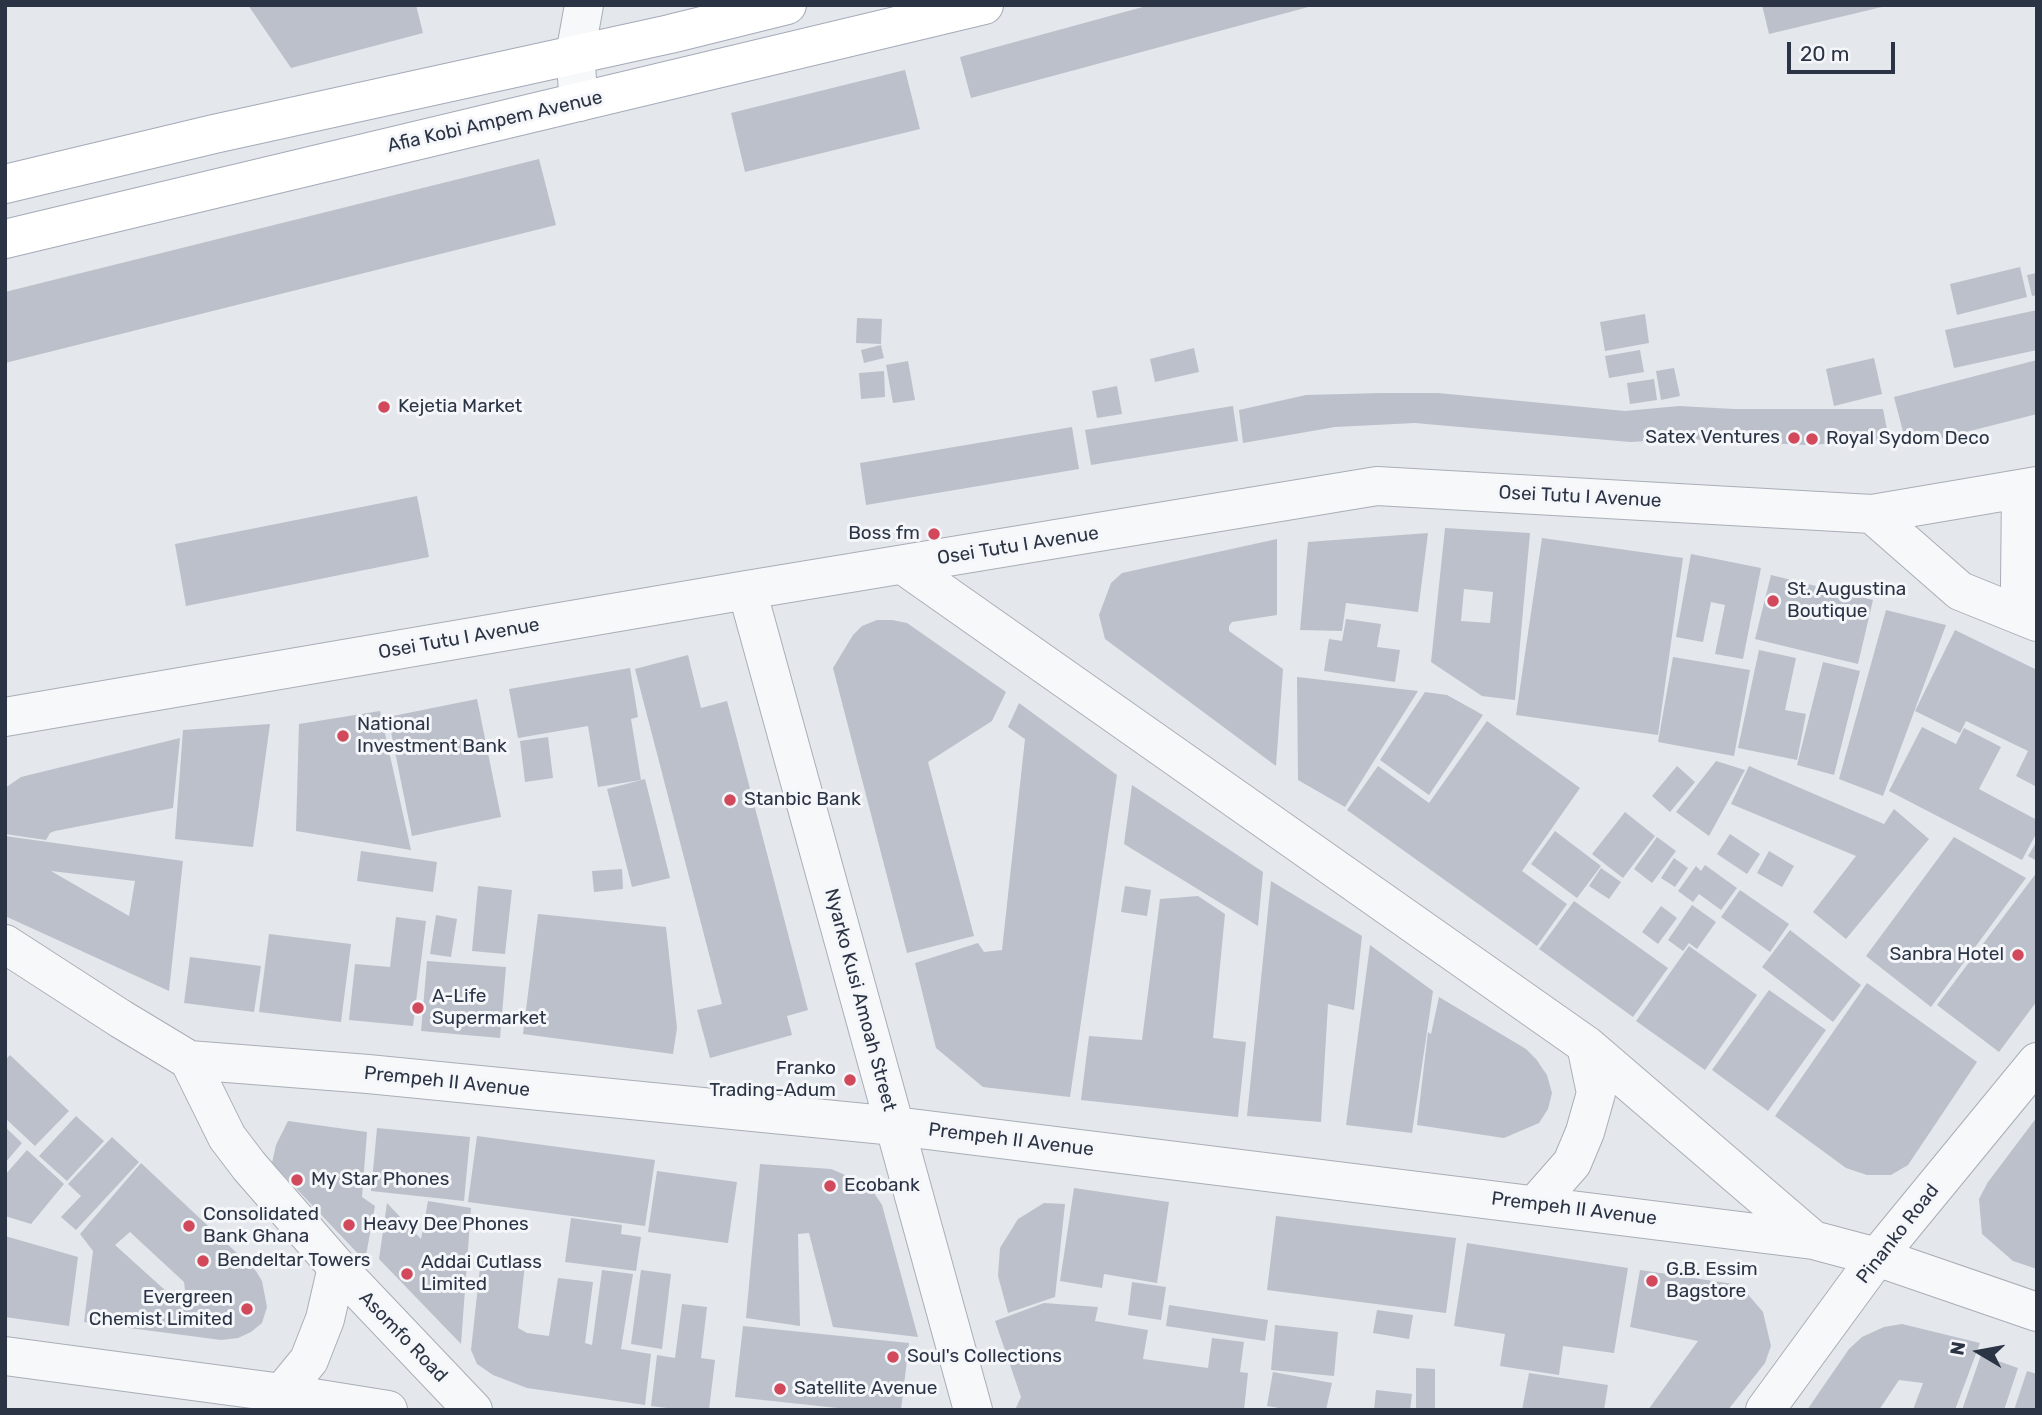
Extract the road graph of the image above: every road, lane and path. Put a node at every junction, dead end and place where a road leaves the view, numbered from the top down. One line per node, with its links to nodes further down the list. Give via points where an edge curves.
1 (584, 5): 4 (street)
2 (788, 5): 4 (main road)
3 (984, 5): 5 (main road, Afia Kobi Ampem Avenue)
4 (575, 55): 5 (street); 6 (main road)
5 (579, 102): 7 (main road, Afia Kobi Ampem Avenue)
6 (5, 184)
7 (5, 239)
8 (2029, 487): 9 (street, Osei Tutu I Avenue); 12 (street, via 2020,585)
9 (1872, 513): 10 (street, Osei Tutu I Avenue, via 1377,486); 12 (street, via 1960,591)
10 (903, 565): 11 (street, Osei Tutu I Avenue); 15 (street)
11 (747, 590): 13 (street, Osei Tutu I Avenue); 18 (street, Nyarko Kusi Amoah Street)
12 (2037, 621)
13 (5, 717)
14 (5, 944): 16 (street, Prempeh II Avenue)
15 (1586, 1045): 19 (street, via 1596,1093 1585,1132 1572,1163); 20 (street)
16 (189, 1060): 18 (street, Prempeh II Avenue); 22 (street, Asomfo Road, via 227,1137)
17 (2037, 1062): 21 (street, Pinanko Road)
18 (895, 1126): 19 (street, Prempeh II Avenue); 30 (street, Nyarko Kusi Amoah Street)
19 (1536, 1205): 20 (street, Prempeh II Avenue)
20 (1813, 1240): 21 (street, Prempeh II Avenue)
21 (1877, 1257): 23 (street, Prempeh II Avenue); 31 (street, Pinanko Road)
22 (337, 1267): 26 (street, via 325,1319 309,1360); 29 (street, Asomfo Road)
23 (2037, 1312)
24 (5, 1356): 25 (street)
25 (163, 1377): 26 (street); 28 (street)
26 (282, 1393): 27 (street)
27 (372, 1409)
28 (189, 1410)
29 (473, 1410)
30 (973, 1410)
31 (1765, 1410)

